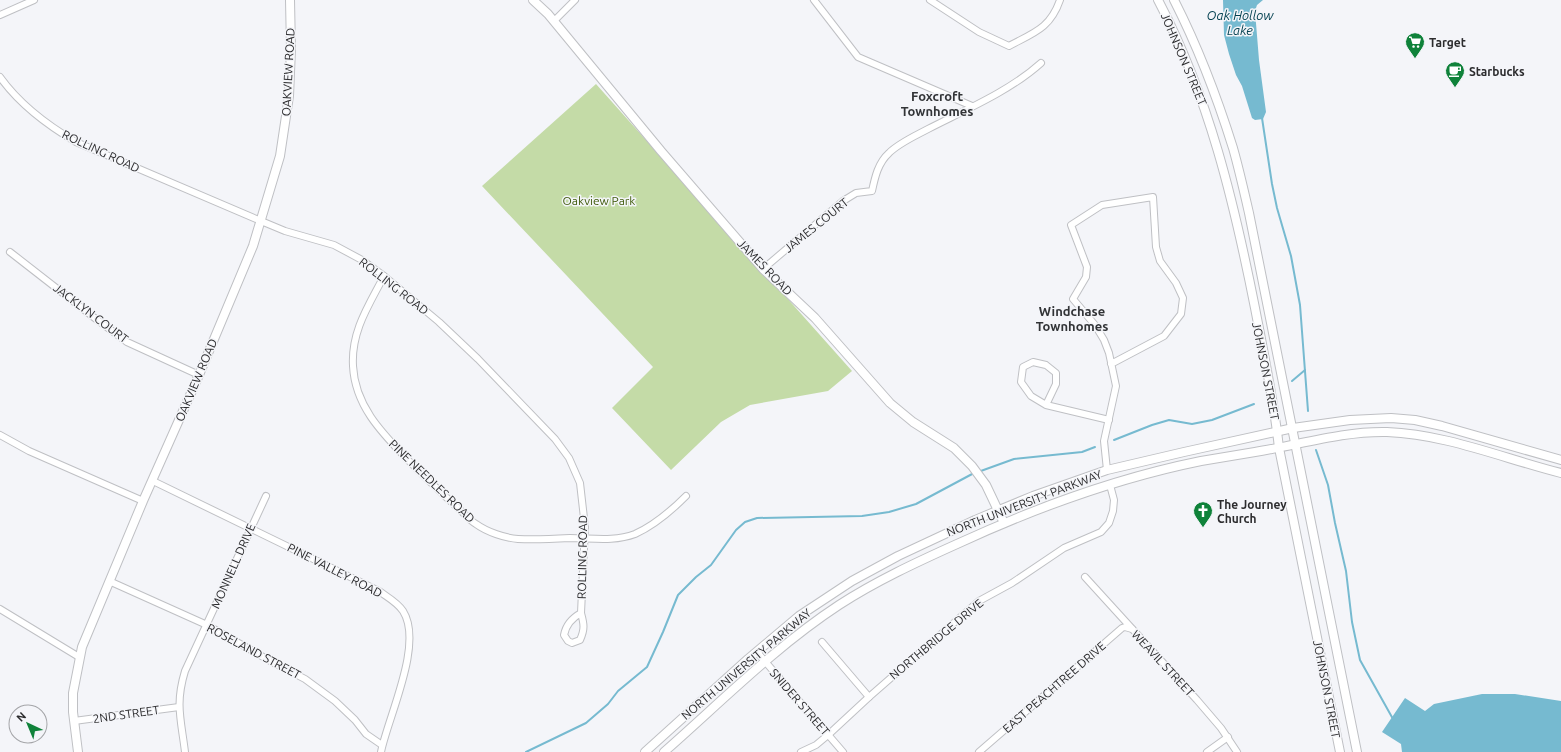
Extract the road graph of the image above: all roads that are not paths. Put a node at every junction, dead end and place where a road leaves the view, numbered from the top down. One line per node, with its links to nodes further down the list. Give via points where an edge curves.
1 (34, 0): 10 (street)
2 (290, 0): 15 (main road, OAKVIEW ROAD, via 289,96 280,156)
3 (533, 0): 11 (main road, JAMES ROAD)
4 (575, 0): 11 (street)
5 (814, 0): 14 (street, via 858,57)
6 (930, 0): 7 (street, via 979,32 1008,46 1034,34 1042,27 1056,12)
7 (1060, 0)
8 (1158, 0): 24 (main road, JOHNSON STREET, via 1186,59 1216,141 1242,242)
9 (1174, 0): 23 (main road, JOHNSON STREET, via 1195,44 1233,149 1258,250)
10 (0, 14)
11 (554, 21): 17 (main road, JAMES ROAD)
12 (1040, 63): 14 (street, JAMES COURT, via 1027,76)
13 (0, 77): 15 (street, ROLLING ROAD, via 28,110 76,142)
14 (972, 106): 17 (street, JAMES COURT, via 889,153 879,166 872,191 856,193 843,201)
15 (261, 221): 18 (street, ROLLING ROAD, via 334,245 362,260); 20 (main road, OAKVIEW ROAD)
16 (10, 252): 20 (street, JACKLYN COURT, via 127,342)
17 (763, 269): 36 (main road, JAMES ROAD, via 815,318 890,403 964,457 981,478)
18 (384, 276): 39 (street, ROLLING ROAD, via 478,359 555,439 569,458 580,483); 39 (street, PINE NEEDLES ROAD, via 360,323 355,340 353,365 361,401 381,431 438,490 476,524 518,539)
19 (1111, 364): 19 (street, via 1104,340 1073,299 1086,277 1087,267 1071,225 1102,205 1153,197 1156,247 1160,261 1183,298 1181,314 1164,336); 22 (street, via 1116,386)
20 (199, 375): 31 (main road, OAKVIEW ROAD)
21 (1046, 405): 21 (street, via 1031,396 1021,382 1023,367 1033,362 1046,365 1056,373 1056,384); 22 (street)
22 (1109, 420): 29 (street, via 1104,441)
23 (1293, 428): 24 (main road, NORTH UNIVERSITY PARKWAY); 26 (main road, JOHNSON STREET); 28 (main road, NORTH UNIVERSITY PARKWAY, via 1350,420 1415,420)
24 (1277, 432): 27 (main road, JOHNSON STREET); 29 (main road, NORTH UNIVERSITY PARKWAY)
25 (0, 435): 35 (street)
26 (1296, 444): 27 (main road, NORTH UNIVERSITY PARKWAY); 30 (main road, NORTH UNIVERSITY PARKWAY, via 1364,433 1409,434 1459,444); 67 (main road, JOHNSON STREET)
27 (1279, 448): 32 (main road, NORTH UNIVERSITY PARKWAY, via 1201,462); 66 (main road, JOHNSON STREET)
28 (1561, 460)
29 (1107, 470): 36 (main road, NORTH UNIVERSITY PARKWAY)
30 (1561, 473)
31 (153, 481): 35 (main road, OAKVIEW ROAD); 38 (street, PINE VALLEY ROAD)
32 (1110, 485): 37 (main road, NORTH UNIVERSITY PARKWAY); 50 (street, NORTHBRIDGE DRIVE, via 1114,500 1113,511 1109,524 1101,532 1064,548 1012,583 979,601)
33 (266, 496): 38 (street, MONNELL DRIVE)
34 (686, 496): 39 (street, PINE NEEDLES ROAD, via 655,524 636,533 613,539)
35 (143, 501): 41 (main road, OAKVIEW ROAD)
36 (998, 510): 37 (main road, JAMES ROAD); 47 (main road, NORTH UNIVERSITY PARKWAY, via 941,535 852,581 799,616)
37 (1004, 523): 49 (main road, NORTH UNIVERSITY PARKWAY, via 925,558 839,605)
38 (251, 529): 44 (street, MONNELL DRIVE); 55 (street, PINE VALLEY ROAD, via 379,591 403,611 410,640 400,689)
39 (585, 538): 43 (street, ROLLING ROAD)
40 (1085, 577): 45 (street, WEAVIL STREET)
41 (109, 581): 44 (street, ROSELAND STREET); 48 (main road, OAKVIEW ROAD)
42 (0, 609): 48 (street)
43 (581, 613): 43 (street, ROLLING ROAD, via 584,632 580,640 572,642 564,635 565,628)
44 (207, 625): 51 (street, MONNELL DRIVE, via 185,671 180,688); 55 (street, ROSELAND STREET, via 305,679 335,701 366,734)
45 (1132, 629): 54 (street, WEAVIL STREET); 63 (street, EAST PEACHTREE DRIVE, via 1122,628)
46 (822, 642): 50 (street)
47 (757, 652): 49 (street, SNIDER STREET); 59 (main road, NORTH UNIVERSITY PARKWAY)
48 (79, 658): 52 (main road, OAKVIEW ROAD, via 73,693)
49 (765, 662): 53 (street, SNIDER STREET); 60 (main road, NORTH UNIVERSITY PARKWAY)
50 (869, 697): 53 (street, NORTHBRIDGE DRIVE)
51 (179, 706): 52 (street, 2ND STREET); 57 (street, MONNELL DRIVE)
52 (74, 721): 56 (main road, OAKVIEW ROAD)
53 (828, 735): 61 (street, NORTHBRIDGE DRIVE); 62 (street, SNIDER STREET)
54 (1228, 737): 64 (street); 65 (street, WEAVIL STREET)
55 (382, 745): 58 (street, PINE VALLEY ROAD)
56 (78, 752)
57 (185, 752)
58 (381, 752)
59 (645, 752)
60 (664, 752)
61 (801, 752)
62 (843, 752)
63 (979, 752)
64 (1207, 752)
65 (1237, 752)
66 (1340, 752)
67 (1357, 752)

